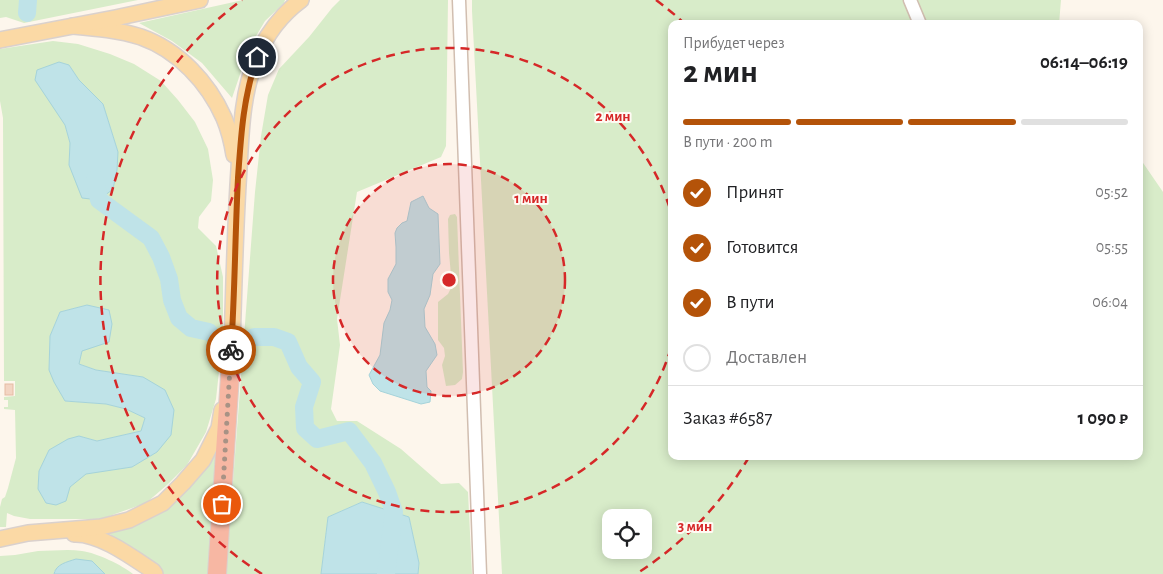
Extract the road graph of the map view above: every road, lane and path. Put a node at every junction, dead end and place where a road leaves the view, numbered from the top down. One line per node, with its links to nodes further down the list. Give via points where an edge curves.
1 (200, 0): 6 (main road)
2 (301, 0): 8 (main road, via 283,16 264,42 251,74 242,123)
3 (459, 0): 13 (street)
4 (910, 0): 5 (street)
5 (918, 20)
6 (73, 26): 7 (main road); 8 (main road, via 111,30 159,45 188,66 203,82 224,118 230,136)
7 (0, 40)
8 (236, 204): 9 (main road)
9 (232, 345): 10 (main road, via 218,428 203,460 162,503 129,520); 12 (highway)
10 (0, 539): 11 (main road, via 78,534 101,540)
11 (155, 574)
12 (217, 574)
13 (480, 574)

